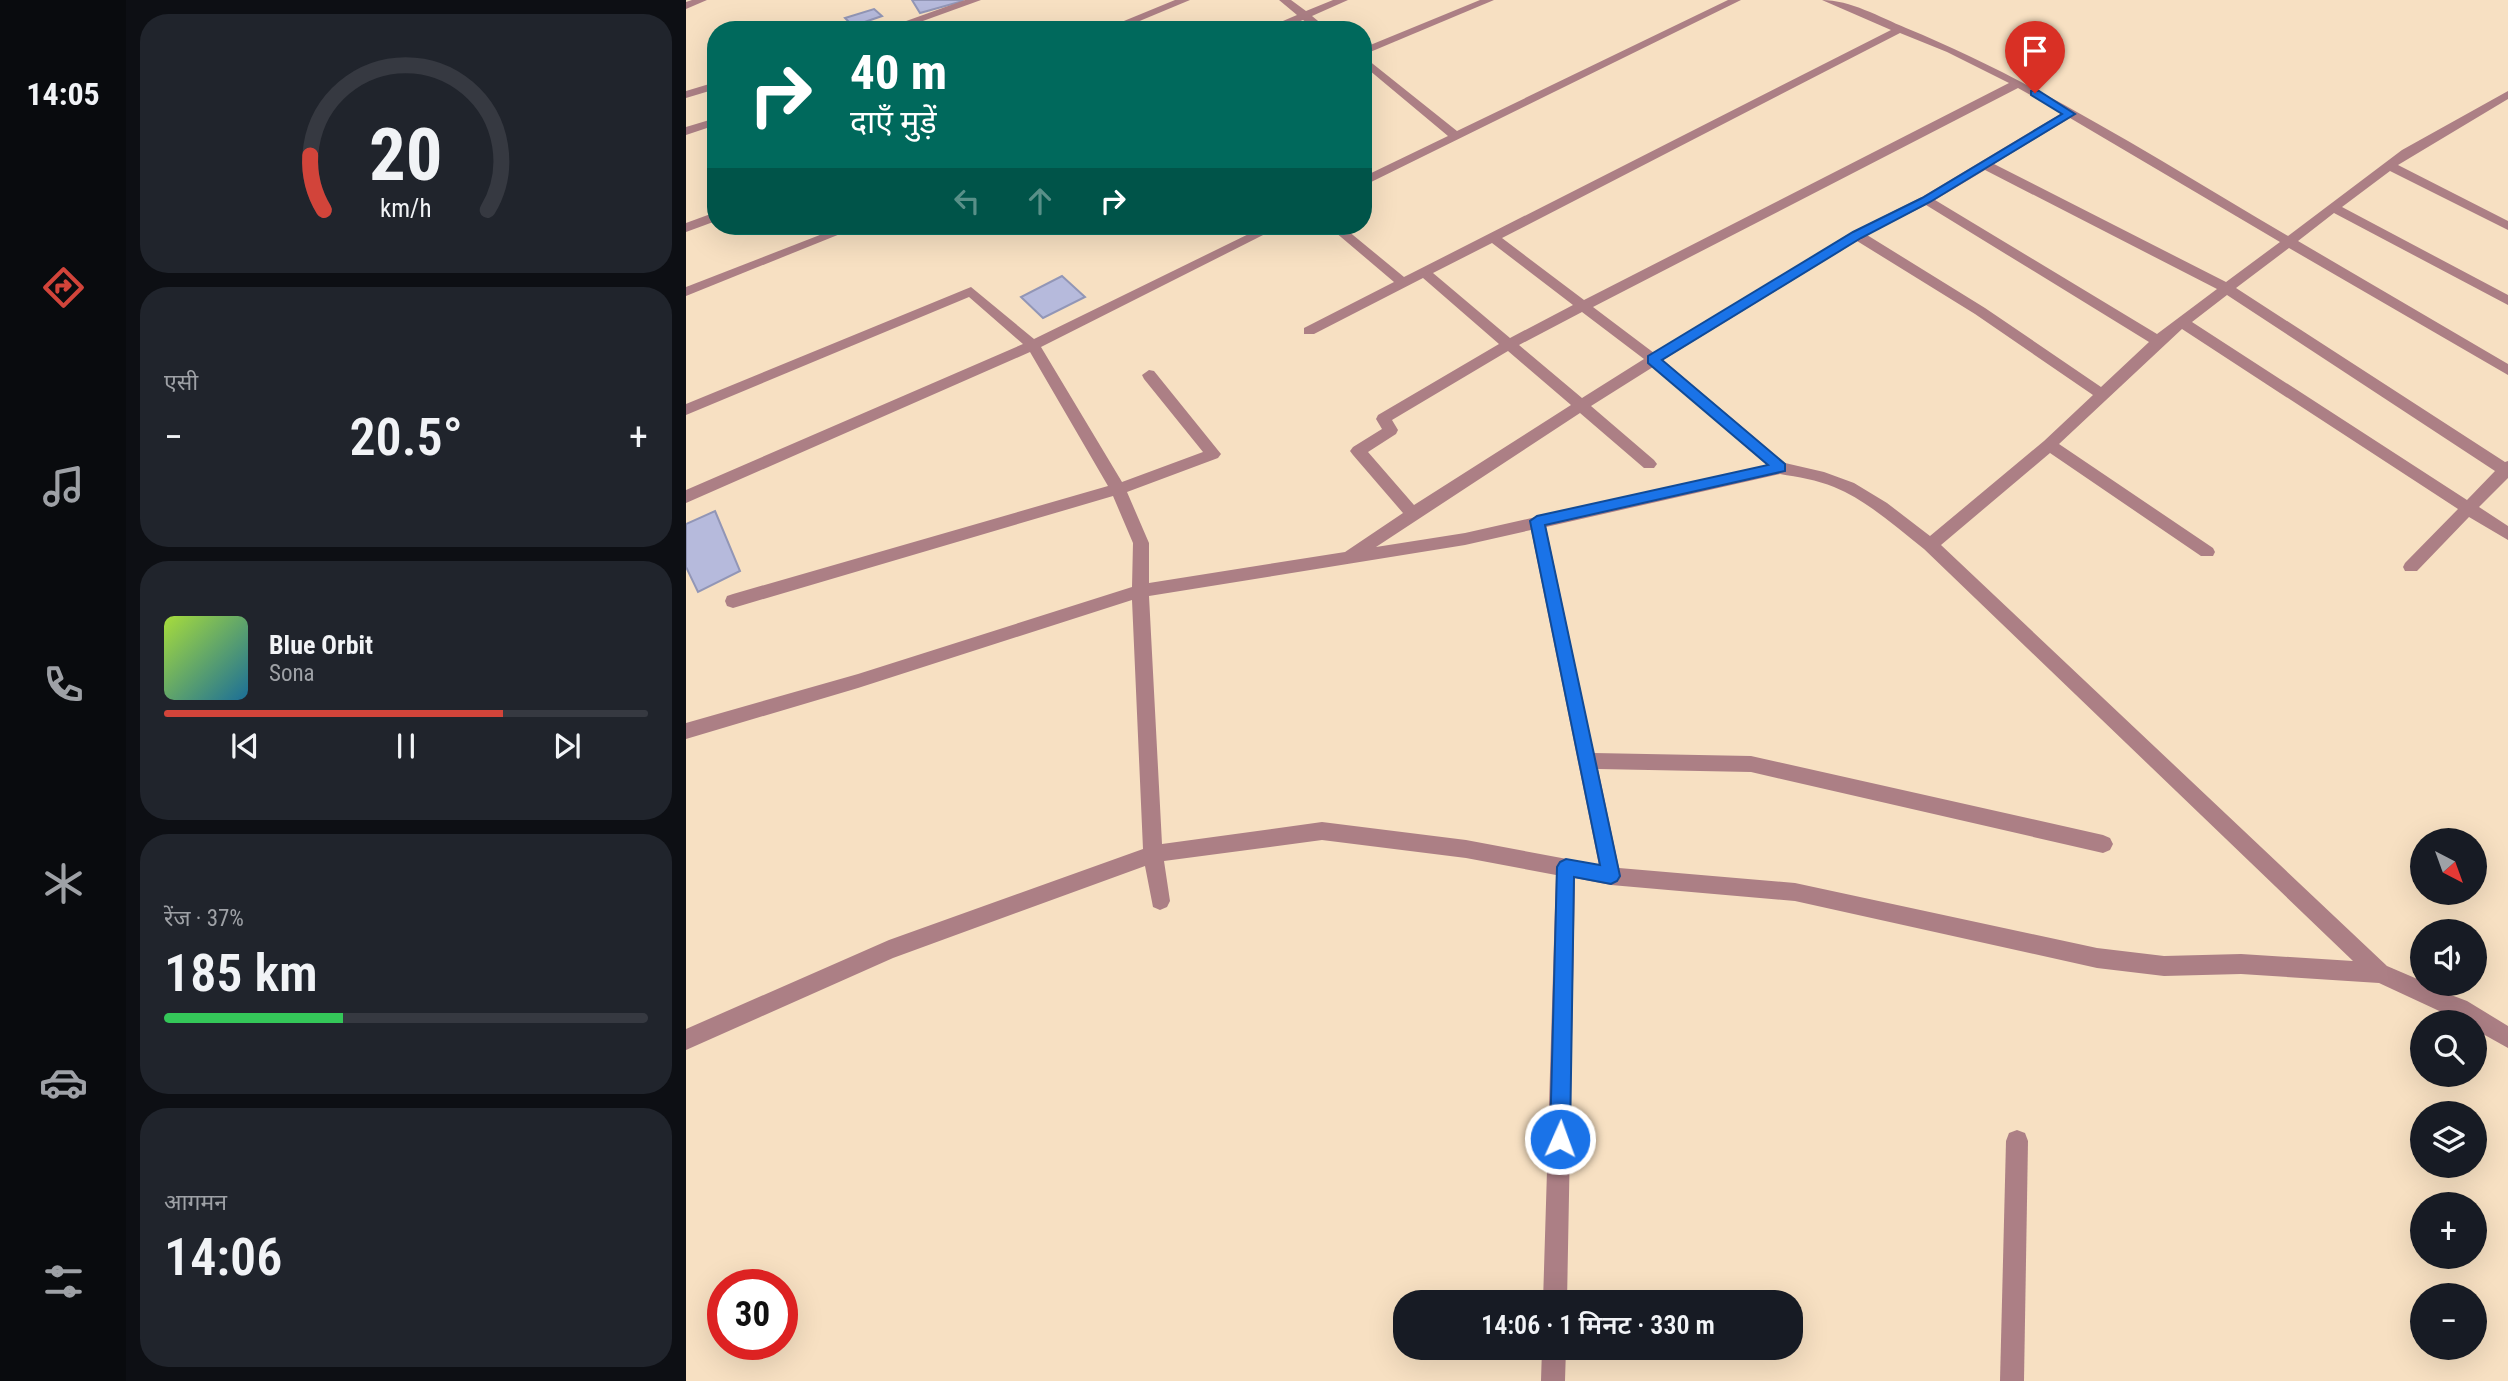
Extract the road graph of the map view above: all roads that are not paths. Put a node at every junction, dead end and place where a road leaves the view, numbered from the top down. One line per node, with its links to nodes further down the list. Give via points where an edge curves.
1 (702, 0): 9 (street)
2 (976, 0): 11 (street)
3 (1185, 0): 12 (street)
4 (1284, 0): 10 (street)
5 (1343, 0): 10 (street)
6 (1489, 0): 16 (street)
7 (1735, 0): 25 (street)
8 (1827, 0): 15 (street)
9 (686, 6)
10 (1304, 15): 13 (street); 14 (street)
11 (913, 21)
12 (1130, 21)
13 (1289, 21)
14 (1312, 21)
15 (1900, 29): 18 (street); 38 (street)
16 (1372, 48)
17 (1372, 67): 25 (street)
18 (2018, 83): 22 (street); 45 (street)
19 (707, 88): 21 (street)
20 (2508, 94): 27 (street)
21 (686, 95)
22 (2069, 114): 26 (street); 39 (street)
23 (707, 124): 24 (street)
24 (686, 131)
25 (1457, 136): 28 (street)
26 (1986, 164): 29 (street); 42 (street)
27 (2388, 165): 30 (street); 32 (street)
28 (1372, 178)
29 (1926, 200): 37 (street); 48 (street)
30 (2334, 208): 39 (street); 44 (street)
31 (707, 220): 33 (street)
32 (2508, 226)
33 (686, 228)
34 (831, 235): 43 (street)
35 (1257, 235): 50 (street)
36 (1345, 235): 41 (street)
37 (1857, 235): 51 (street); 54 (street, via 1980,310)
38 (1492, 237): 40 (street); 45 (street)
39 (2287, 243): 42 (street); 52 (street)
40 (1424, 272): 41 (street); 49 (street)
41 (1403, 283): 47 (street)
42 (2228, 289): 46 (street); 60 (street)
43 (686, 292)
44 (2508, 301)
45 (1585, 305): 49 (street); 51 (street)
46 (2182, 322): 48 (street); 63 (street)
47 (1309, 331)
48 (2158, 341): 54 (street)
49 (1509, 344): 55 (street); 64 (street, via 1383,419 1391,430 1358,451)
50 (1033, 345): 56 (street, via 971,291); 61 (street); 62 (street)
51 (1653, 359): 55 (street); 59 (street)
52 (2508, 370)
53 (1149, 375): 61 (street, via 1213,454)
54 (2103, 395): 57 (street)
55 (1581, 406): 58 (street); 64 (street)
56 (686, 410)
57 (2049, 445): 67 (street); 68 (street)
58 (1649, 464)
59 (1780, 468): 65 (street); 67 (street, via 1849,486)
60 (2507, 470): 63 (street)
61 (1118, 489): 71 (street, via 1141,543); 72 (street)
62 (686, 497)
63 (2469, 509): 66 (street); 70 (street)
64 (1413, 513): 69 (street)
65 (1537, 521): 69 (street, via 1465,539); 74 (street)
66 (2508, 534)
67 (1930, 545): 80 (street)
68 (2207, 552)
69 (1346, 559): 71 (street)
70 (2411, 567)
71 (1141, 591): 73 (street); 76 (street)
72 (733, 601)
73 (686, 731)
74 (1587, 761): 75 (street, via 1751,764); 78 (street)
75 (2103, 844)
76 (1153, 854): 77 (street, via 1322,831); 79 (street); 82 (street, via 889,950)
77 (1566, 867): 78 (street); 84 (street)
78 (1611, 876): 80 (street, via 1795,892 2097,958 2164,966 2241,964)
79 (1160, 901)
80 (2380, 974): 81 (street, via 2460,1008)
81 (2508, 1038)
82 (686, 1040)
83 (2017, 1141): 87 (street)
84 (1555, 1290)
85 (1554, 1360): 86 (street)
86 (1553, 1381)
87 (2012, 1381)

